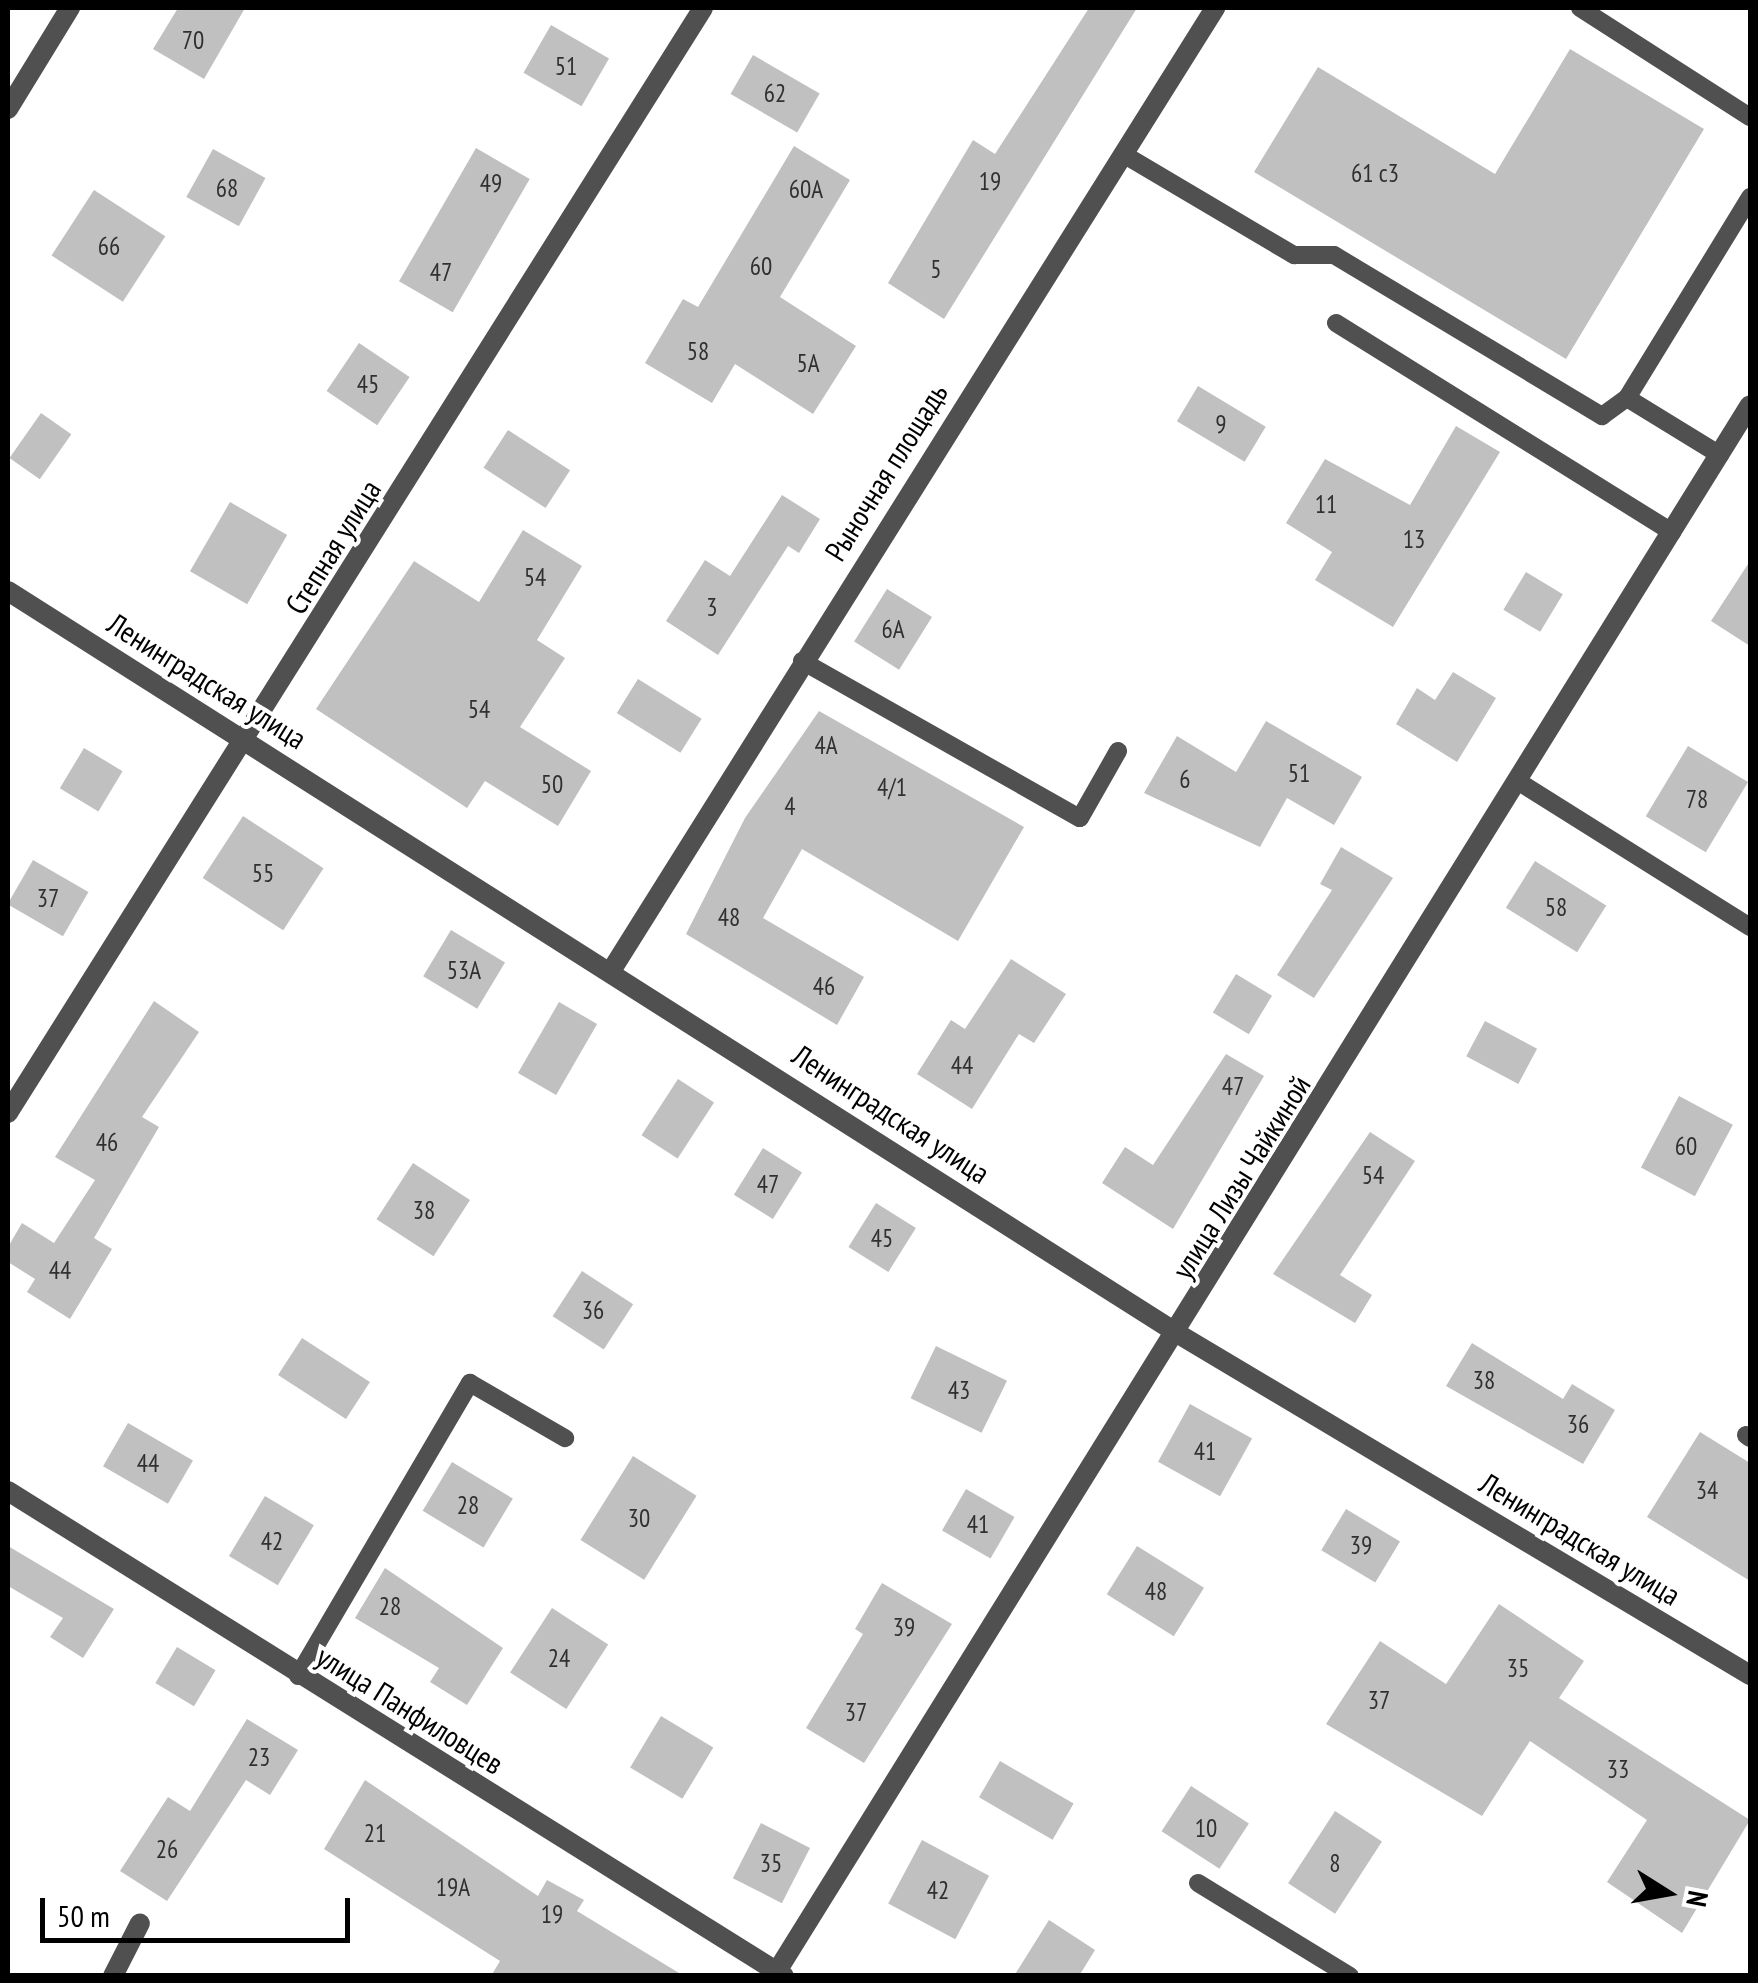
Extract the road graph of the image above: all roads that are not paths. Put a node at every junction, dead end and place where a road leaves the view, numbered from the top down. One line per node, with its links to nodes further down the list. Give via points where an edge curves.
1 (70, 8): 5 (street)
2 (703, 8): 16 (street, Степная улица)
3 (1214, 8): 7 (street, Рыночная площадь)
4 (1580, 8): 6 (lane)
5 (8, 109)
6 (1750, 116)
7 (1123, 154): 10 (lane, via 1294,255 1334,255 1602,416); 15 (street, Рыночная площадь)
8 (1750, 197): 10 (lane)
9 (1336, 323): 13 (lane)
10 (1627, 398): 12 (lane)
11 (1750, 405): 12 (street, улица Лизы Чайкиной)
12 (1720, 456): 13 (street, улица Лизы Чайкиной)
13 (1672, 532): 18 (street, улица Лизы Чайкиной)
14 (8, 591): 16 (street, Ленинградская улица)
15 (802, 661): 17 (lane, via 1080,818); 20 (street, Рыночная площадь)
16 (248, 742): 20 (street, Ленинградская улица); 21 (street, Степная улица)
17 (1118, 751)
18 (1519, 782): 19 (lane); 22 (street, улица Лизы Чайкиной)
19 (1750, 927)
20 (611, 971): 22 (street, Ленинградская улица)
21 (8, 1113)
22 (1180, 1335): 26 (street, Ленинградская улица); 29 (street, улица Лизы Чайкиной)
23 (565, 1438): 25 (lane, via 470,1384)
24 (8, 1490): 25 (street, улица Панфиловцев)
25 (298, 1676): 29 (street, улица Панфиловцев)
26 (1750, 1676)
27 (1198, 1883): 31 (lane)
28 (140, 1923): 30 (street)
29 (778, 1974)
30 (112, 1976)
31 (1350, 1976)

